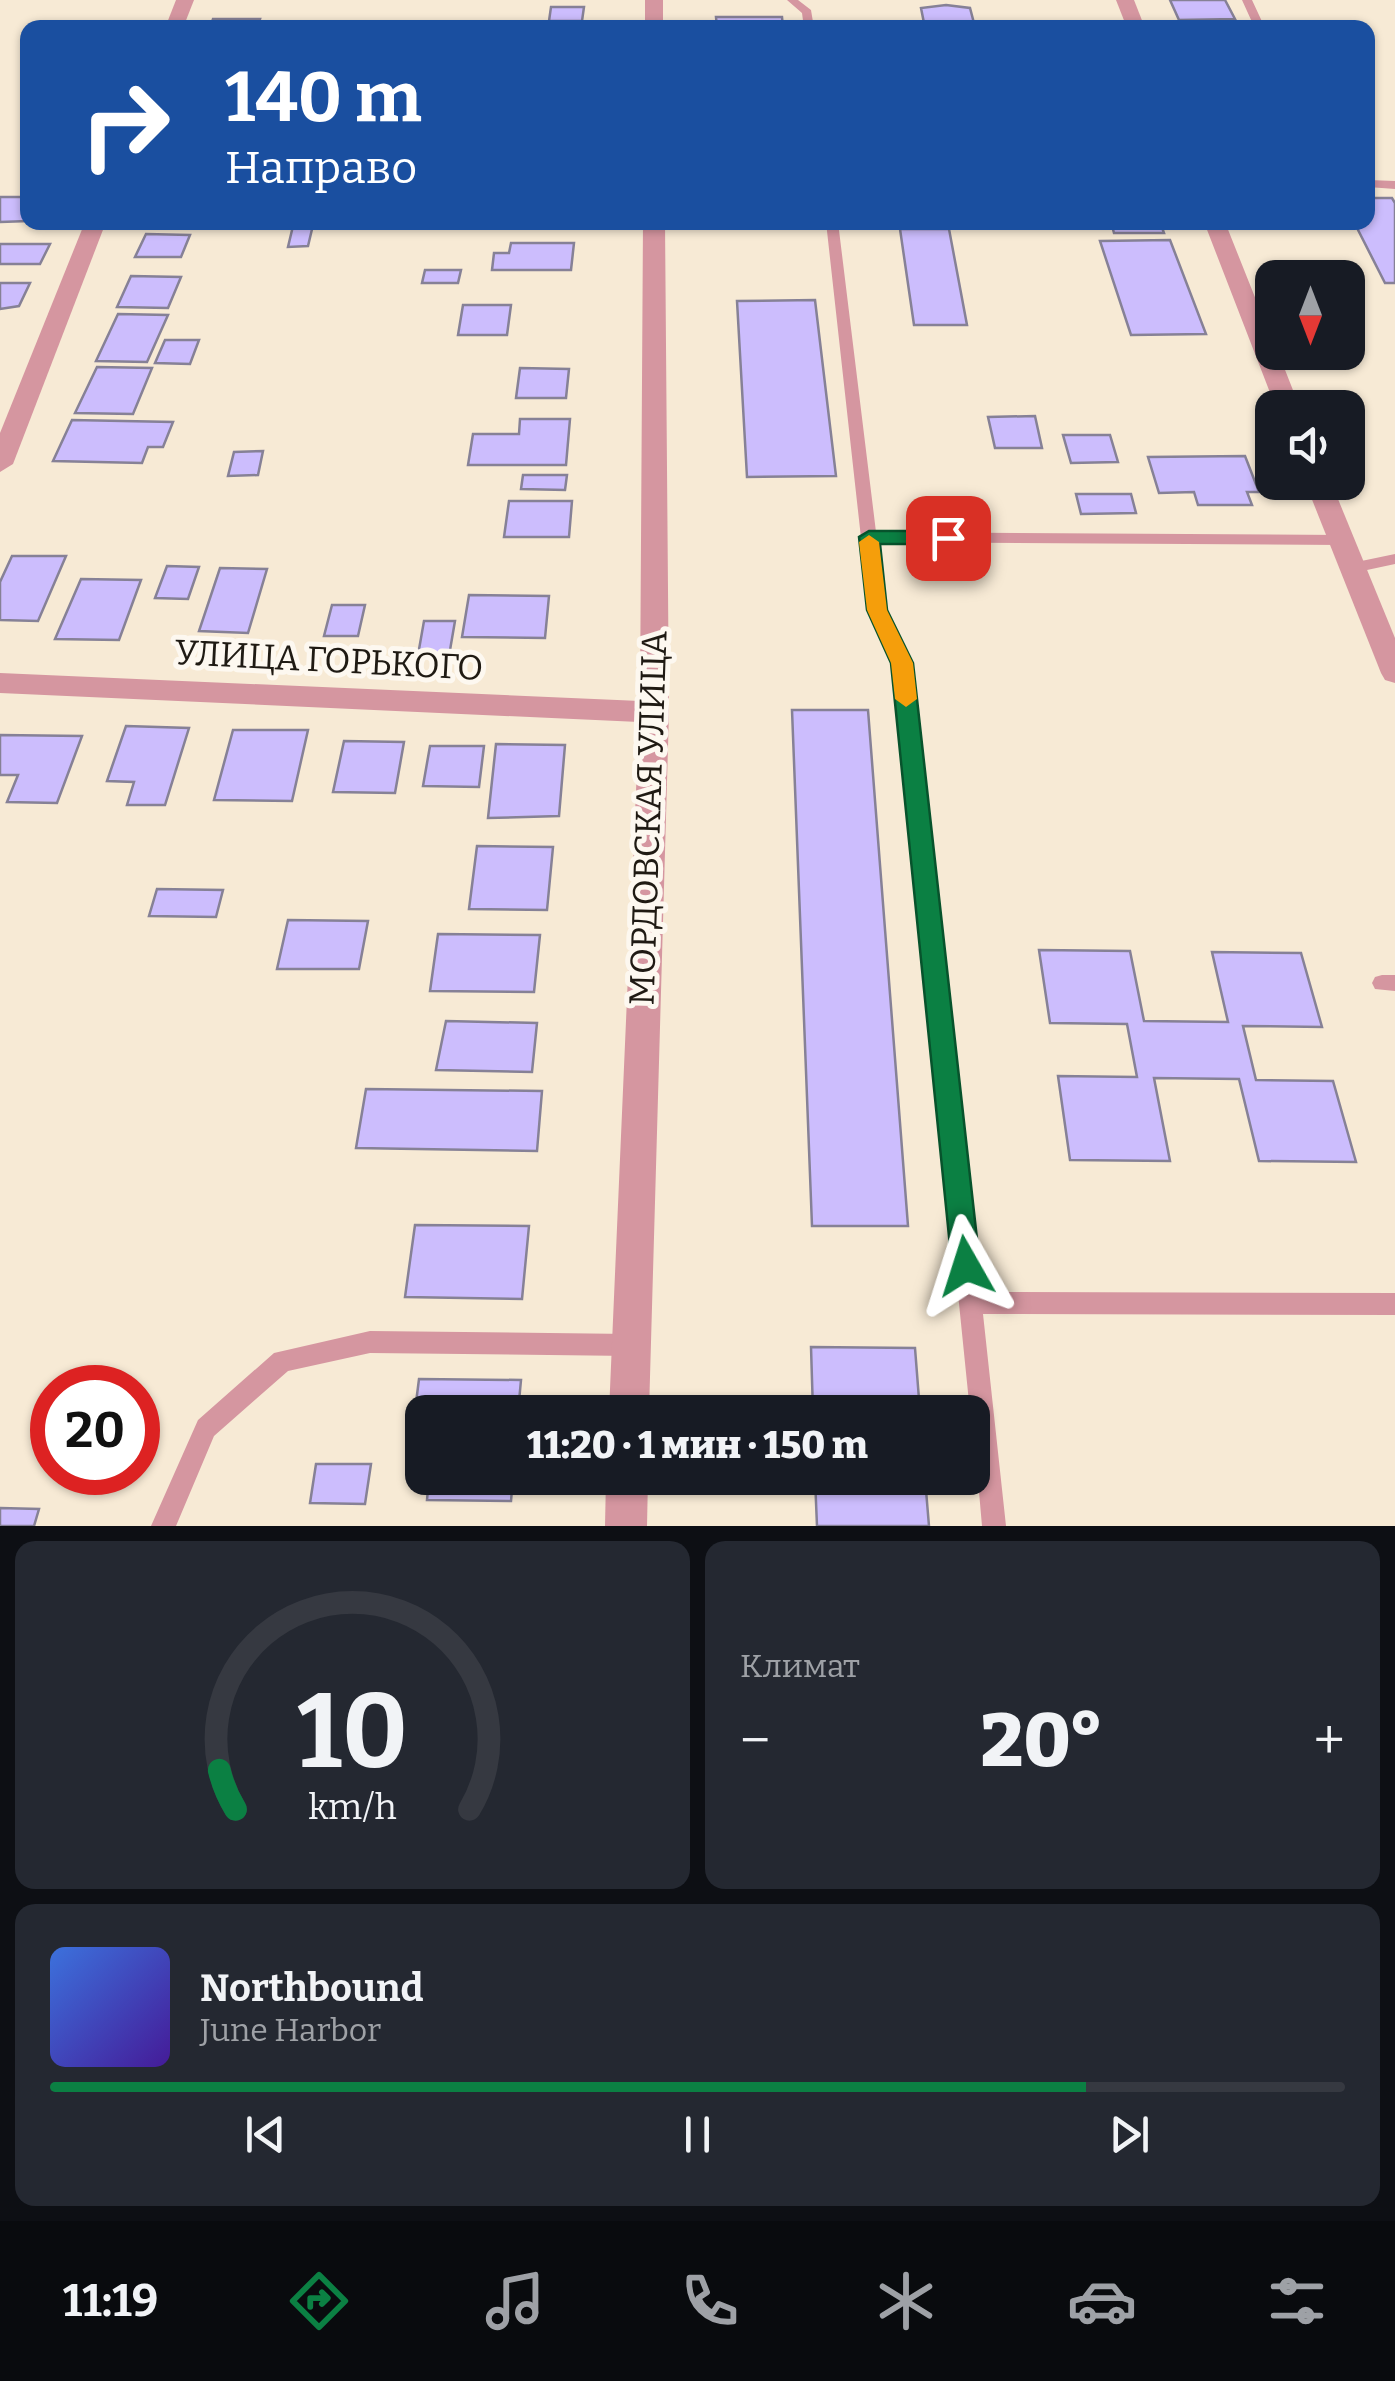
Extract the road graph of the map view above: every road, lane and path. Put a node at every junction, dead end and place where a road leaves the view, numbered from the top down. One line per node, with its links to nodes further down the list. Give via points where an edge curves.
1 (792, 0): 2 (lane)
2 (808, 20)
3 (93, 230): 8 (street)
4 (654, 230): 16 (street, МОРДОВСКАЯ УЛИЦА)
5 (833, 230): 10 (lane)
6 (1217, 230): 7 (street)
7 (1281, 390)
8 (0, 464)
9 (1325, 500): 11 (street)
10 (869, 537): 11 (lane); 17 (lane, via 877,610 902,663)
11 (1342, 540): 13 (street)
12 (1395, 559): 13 (lane)
13 (1353, 568): 14 (street)
14 (1395, 674)
15 (0, 683): 16 (street, УЛИЦА ГОРЬКОГО)
16 (654, 712): 19 (street, МОРДОВСКАЯ УЛИЦА)
17 (970, 1303): 18 (lane); 24 (lane)
18 (1395, 1304)
19 (631, 1345): 20 (street, МОРДОВСКАЯ УЛИЦА); 22 (lane, via 370,1342 282,1361 206,1428)
20 (630, 1395)
21 (627, 1495): 23 (street)
22 (163, 1526)
23 (626, 1526)
24 (994, 1526)

